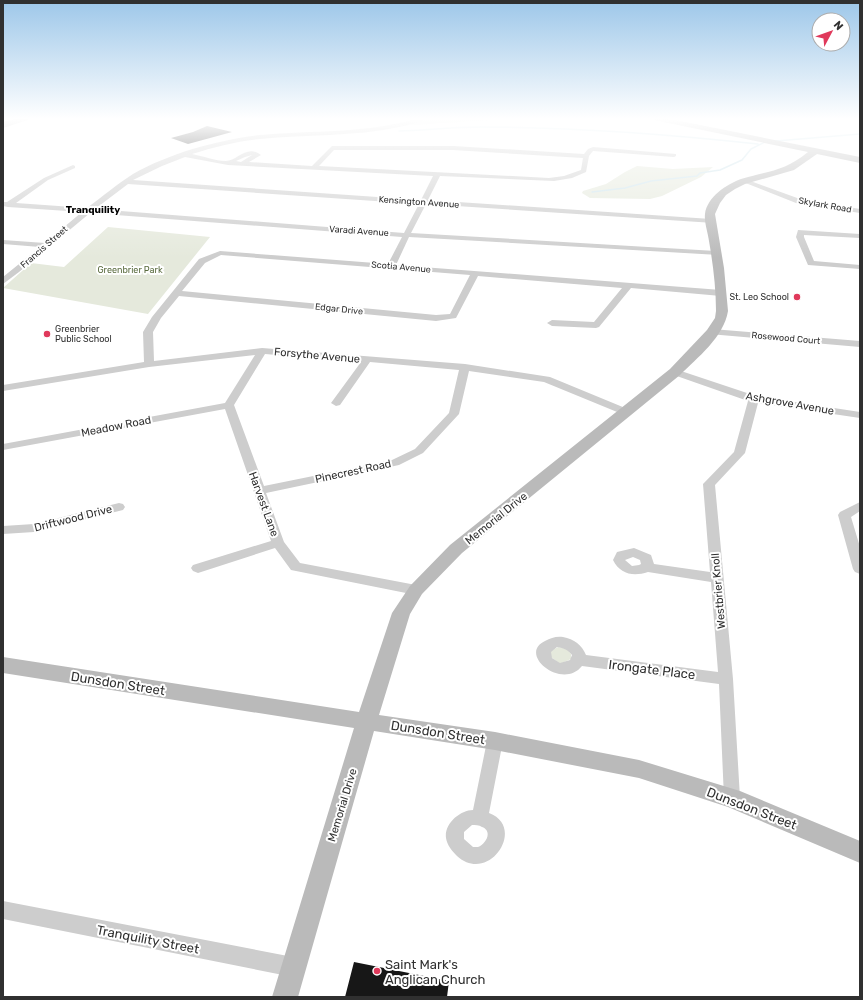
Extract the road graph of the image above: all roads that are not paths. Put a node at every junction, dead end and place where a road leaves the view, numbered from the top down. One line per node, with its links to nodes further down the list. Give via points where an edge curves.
1 (160, 165): 10 (street, Francis Street)
2 (253, 165): 7 (street)
3 (316, 165): 7 (street)
4 (585, 165): 8 (street, via 584,171 554,180)
5 (797, 165): 9 (main road, Memorial Drive)
6 (73, 167): 12 (street, via 46,179)
7 (313, 168): 8 (street)
8 (436, 174): 11 (street)
9 (745, 181): 14 (street, Skylark Road, via 799,201); 15 (main road, Memorial Drive, via 721,194 712,205)
10 (126, 182): 11 (street, Kensington Avenue); 13 (street, Francis Street)
11 (422, 202): 15 (street, Kensington Avenue); 16 (street)
12 (6, 204): 13 (street, Varadi Avenue)
13 (87, 210): 16 (street, Varadi Avenue); 19 (street, Francis Street)
14 (860, 211)
15 (712, 221): 20 (main road, Memorial Drive)
16 (406, 235): 20 (street, Varadi Avenue); 21 (street)
17 (860, 236): 22 (street, via 801,232 800,237 811,263)
18 (3, 242): 19 (street)
19 (46, 245): 24 (street, Francis Street)
20 (716, 254): 27 (main road, Memorial Drive)
21 (391, 266): 23 (street, Scotia Avenue); 26 (street, Scotia Avenue, via 220,253 202,261)
22 (860, 267)
23 (476, 273): 25 (street, Scotia Avenue); 26 (street, Edgar Drive, via 453,316 436,318)
24 (3, 281)
25 (629, 285): 27 (street, Scotia Avenue); 28 (street, via 596,325)
26 (176, 293): 33 (street, Scotia Avenue, via 148,332)
27 (721, 293): 29 (main road, Memorial Drive, via 722,316)
28 (552, 323)
29 (712, 332): 30 (street, Rosewood Court); 35 (main road, Memorial Drive, via 704,344)
30 (860, 344)
31 (262, 351): 32 (street, Forsythe Avenue); 33 (street, Forsythe Avenue); 39 (street)
32 (367, 360): 34 (street, Forsythe Avenue); 38 (street)
33 (149, 364): 36 (street, Forsythe Avenue)
34 (465, 368): 40 (street, Forsythe Avenue, via 546,379); 43 (street, Pinecrest Road, via 454,414 419,451 395,463)
35 (675, 372): 37 (street, Ashgrove Avenue); 40 (main road, Memorial Drive)
36 (3, 388)
37 (754, 399): 41 (street, Ashgrove Avenue); 51 (street, Westbrier Knoll, via 739,453 708,484)
38 (336, 403)
39 (229, 405): 42 (street, Meadow Road); 43 (street, Harvest Lane)
40 (626, 412): 52 (main road, Memorial Drive, via 456,549)
41 (860, 415)
42 (3, 446)
43 (260, 490): 47 (street, Harvest Lane)
44 (860, 506): 50 (street, via 844,515)
45 (119, 507): 46 (street, Driftwood Drive, via 34,528)
46 (3, 530)
47 (278, 543): 48 (street); 52 (street, Harvest Lane, via 296,567)
48 (198, 568)
49 (646, 568): 51 (street)
50 (860, 569)
51 (717, 578): 55 (street, Westbrier Knoll)
52 (416, 590): 56 (main road, Memorial Drive, via 401,613)
53 (578, 660): 55 (street, Irongate Place)
54 (3, 665): 56 (main road, Dunsdon Street)
55 (726, 679): 58 (street, Westbrier Knoll)
56 (367, 720): 57 (main road, Dunsdon Street); 62 (main road, Memorial Drive)
57 (495, 741): 58 (main road, Dunsdon Street, via 639,769); 59 (street)
58 (732, 798): 60 (main road, Dunsdon Street)
59 (480, 817)
60 (860, 852)
61 (3, 910): 62 (street, Tranquility Street)
62 (293, 967): 63 (main road, Memorial Drive)
63 (285, 997)

